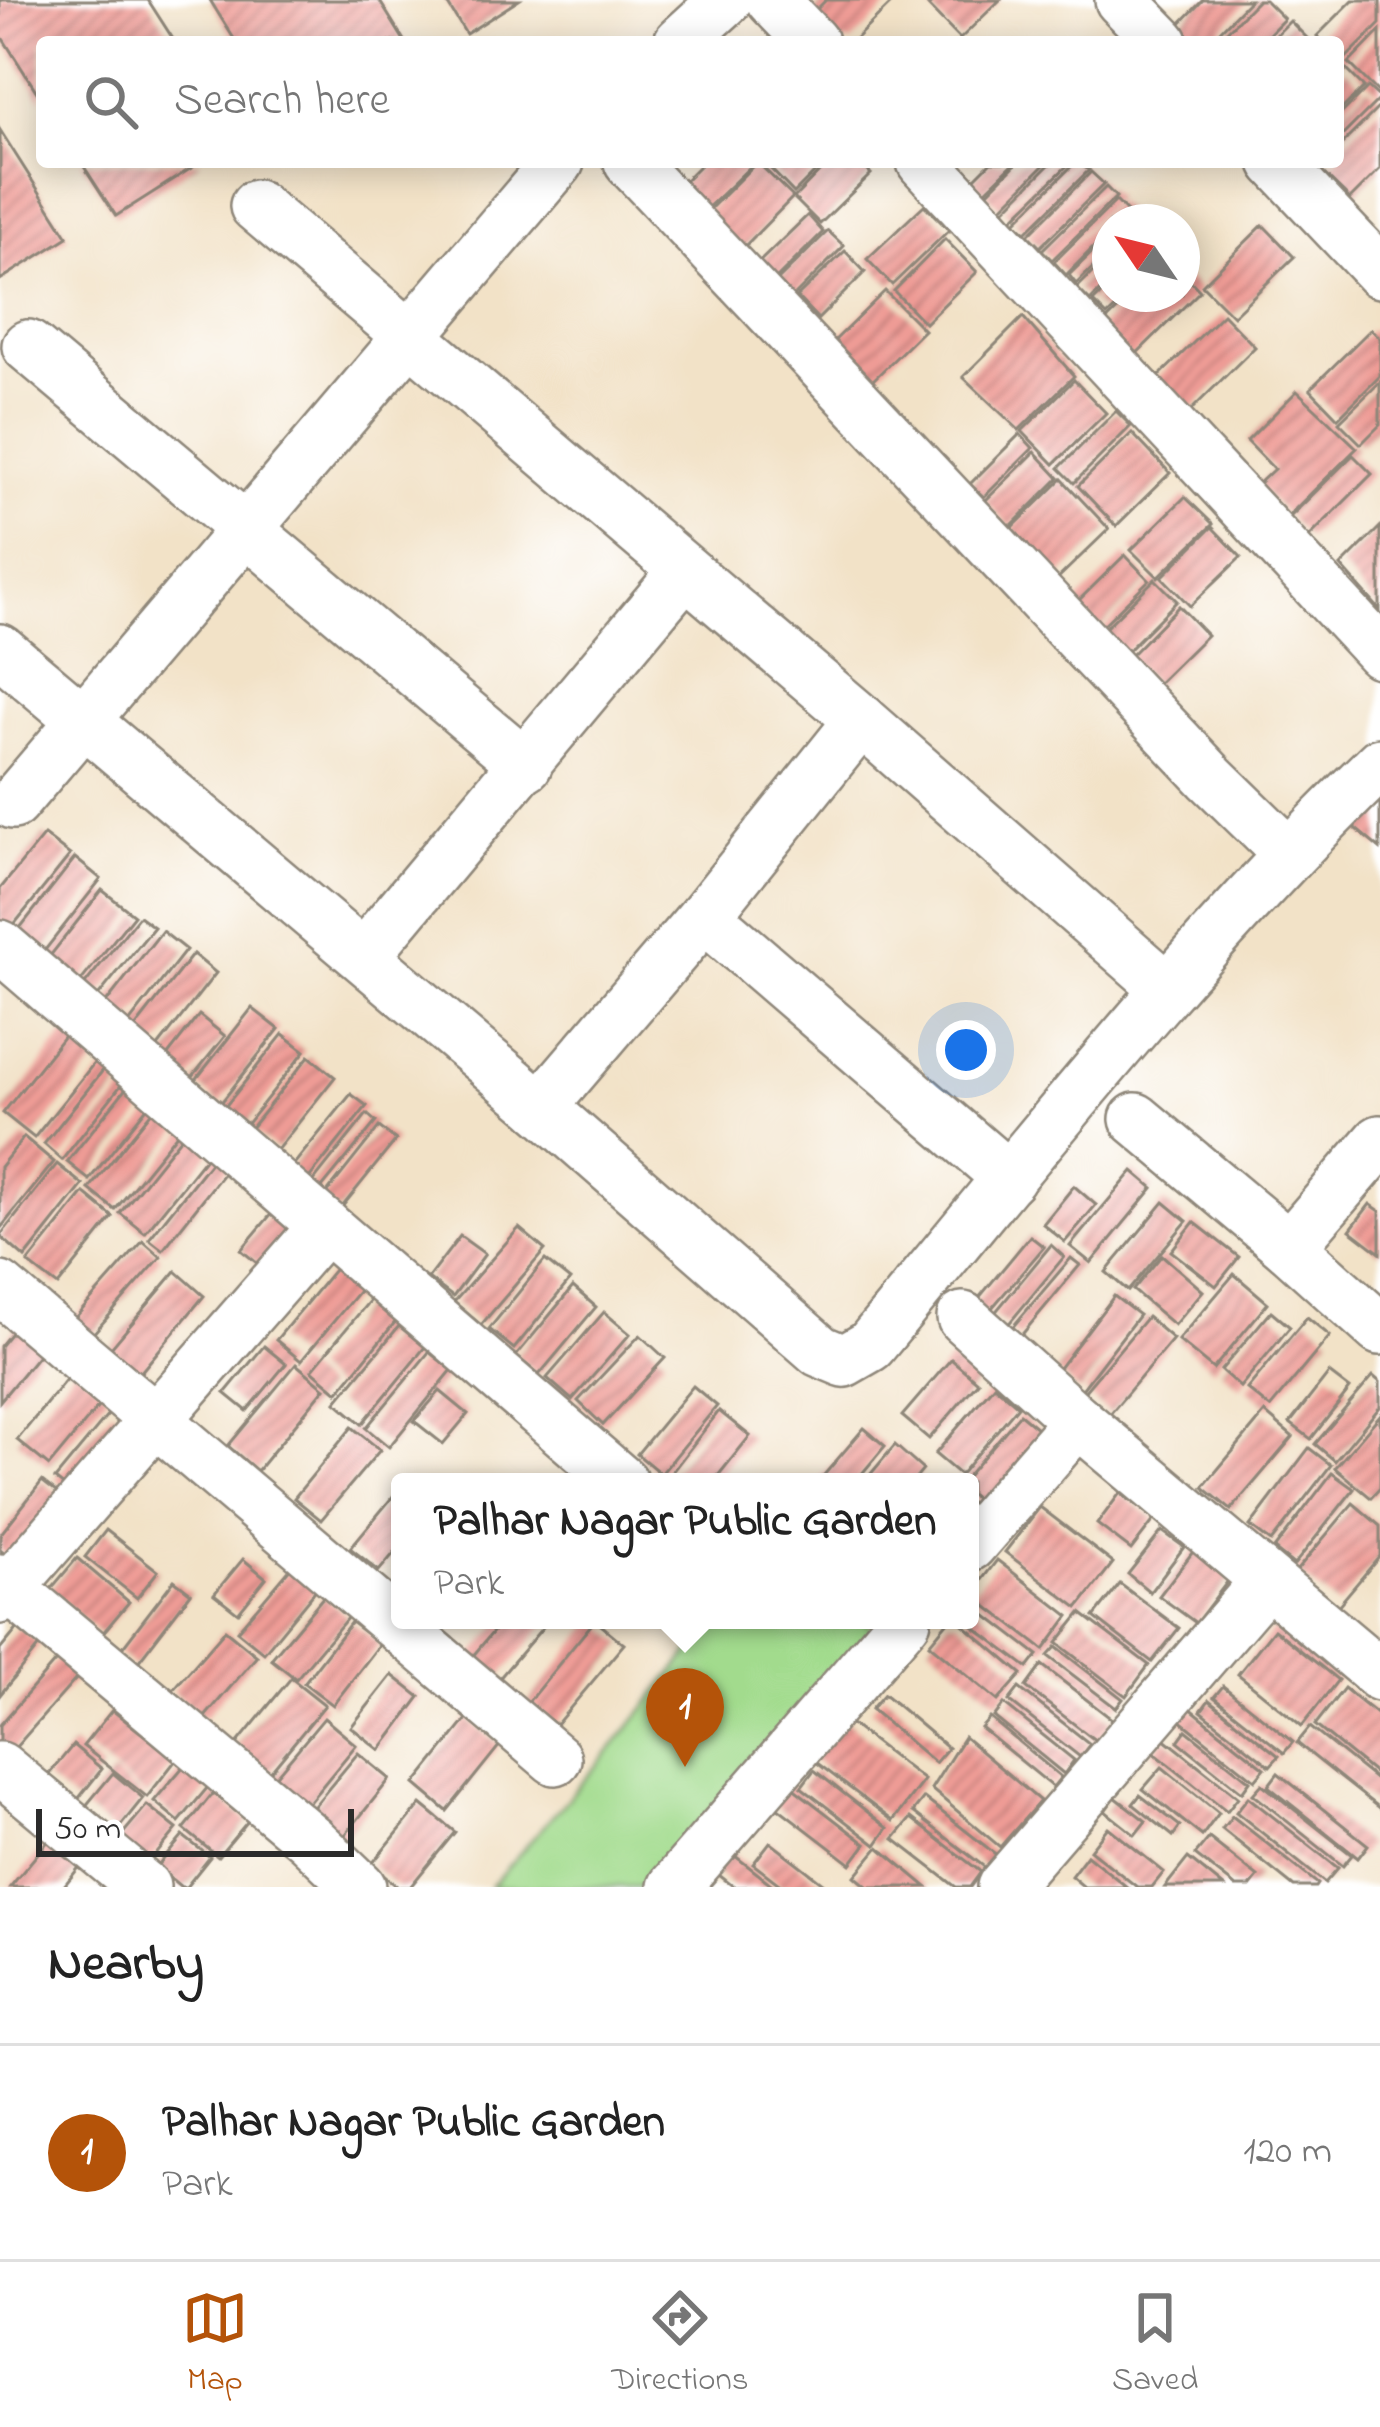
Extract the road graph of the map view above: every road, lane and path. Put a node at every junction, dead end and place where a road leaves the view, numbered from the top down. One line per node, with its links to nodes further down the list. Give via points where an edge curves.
1 (726, 0): 4 (street)
2 (772, 0): 5 (street)
3 (1121, 0): 6 (street)
4 (687, 36)
5 (806, 36)
6 (1156, 36)
7 (553, 168): 13 (street)
8 (636, 168): 24 (street)
9 (929, 168): 18 (street)
10 (1282, 168): 12 (street)
11 (256, 206): 13 (street)
12 (1380, 272)
13 (407, 335): 15 (street); 16 (street)
14 (28, 346): 15 (street)
15 (246, 528): 19 (street); 22 (street)
16 (685, 571): 20 (street); 22 (street)
17 (0, 650): 19 (street)
18 (1380, 652)
19 (83, 718): 23 (street); 27 (street)
20 (861, 720): 25 (street); 28 (street)
21 (1380, 764): 24 (street)
22 (526, 765): 27 (street)
23 (13, 803)
24 (1288, 853): 28 (street)
25 (704, 916): 29 (street); 32 (street)
26 (0, 946): 33 (street)
27 (364, 956): 29 (street)
28 (1167, 988): 32 (street)
29 (541, 1107): 32 (street, via 820,1351 844,1361 870,1346)
30 (1136, 1119): 34 (street)
31 (1380, 1141): 34 (street)
32 (1009, 1178)
33 (325, 1226): 39 (street); 40 (street)
34 (1289, 1247): 37 (street)
35 (0, 1288): 39 (street)
36 (963, 1318): 38 (street)
37 (1380, 1329)
38 (1078, 1421): 41 (street); 42 (street)
39 (154, 1422): 43 (street); 44 (street)
40 (612, 1473)
41 (979, 1535)
42 (1266, 1582): 47 (street); 53 (street)
43 (3, 1589): 51 (street)
44 (391, 1621)
45 (400, 1629): 48 (street)
46 (897, 1629): 52 (street)
47 (1380, 1676)
48 (555, 1759)
49 (0, 1768): 50 (street)
50 (144, 1887)
51 (360, 1887)
52 (674, 1887)
53 (1003, 1887)

